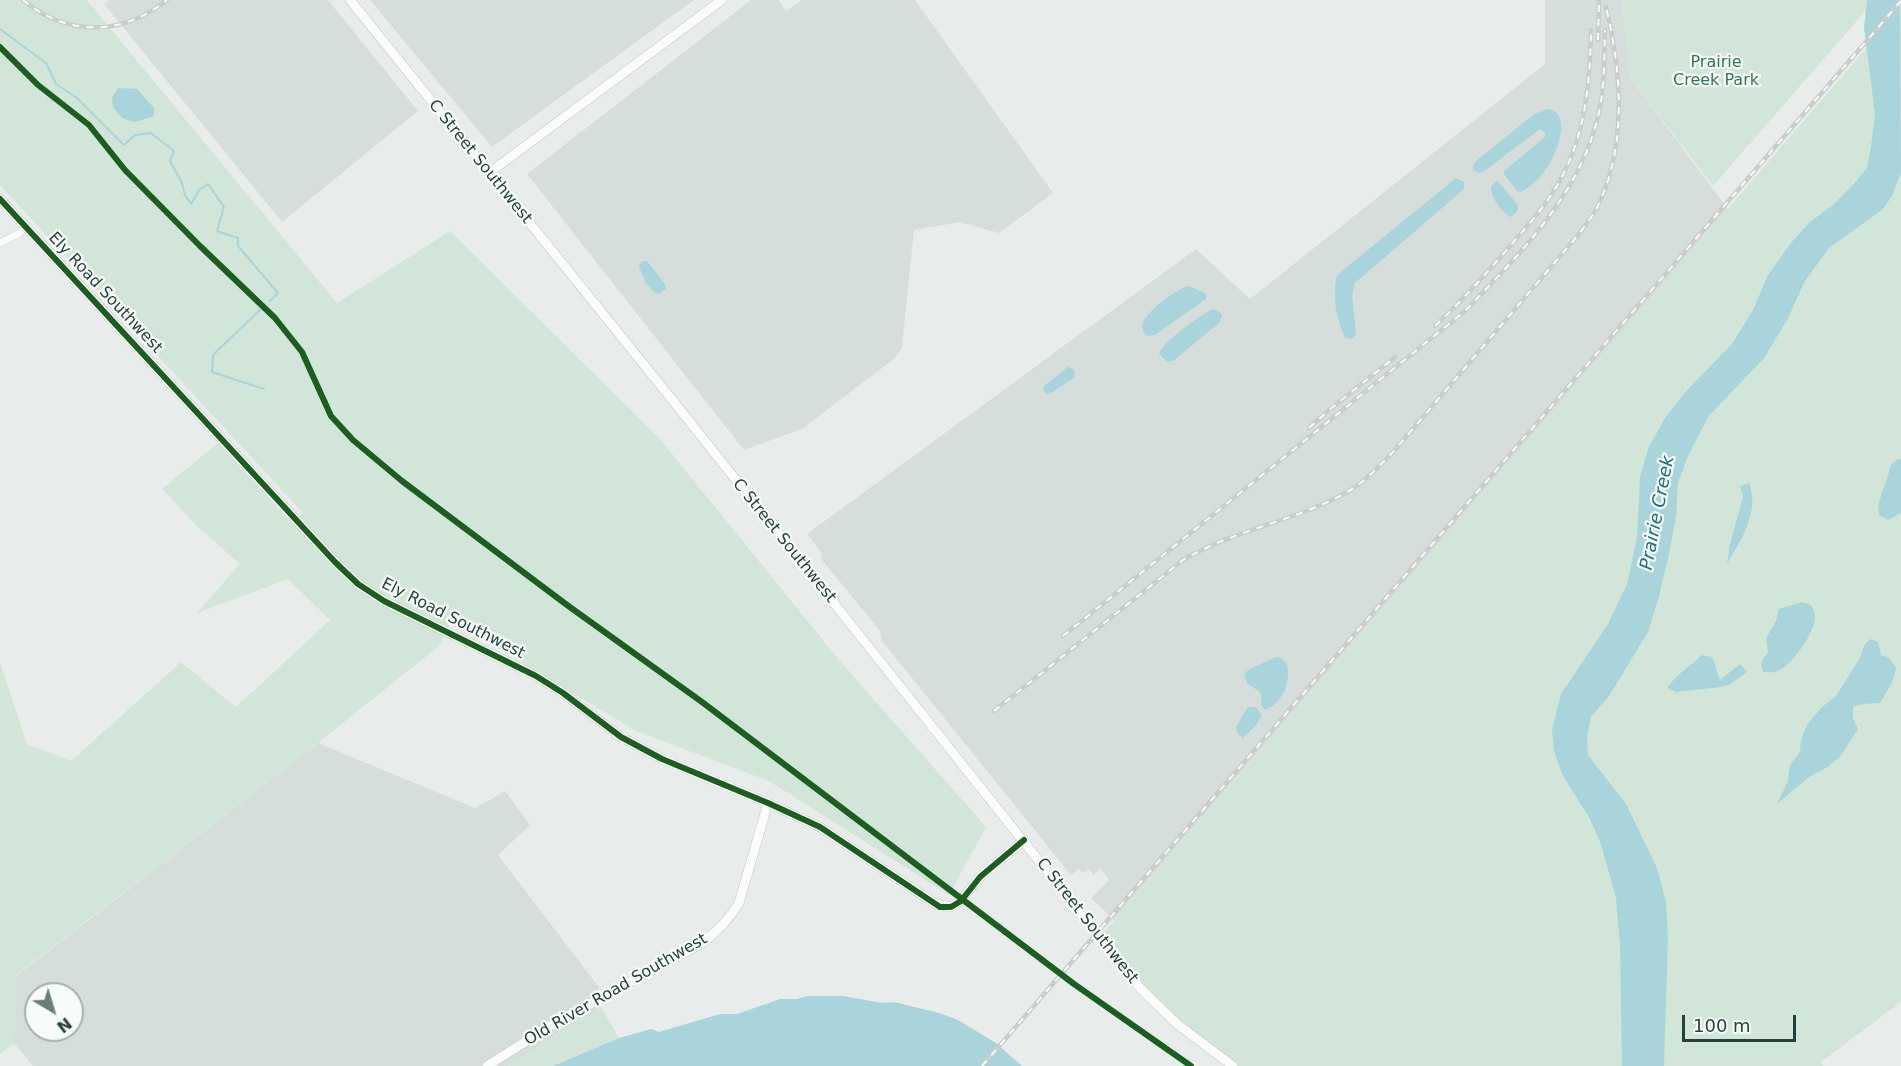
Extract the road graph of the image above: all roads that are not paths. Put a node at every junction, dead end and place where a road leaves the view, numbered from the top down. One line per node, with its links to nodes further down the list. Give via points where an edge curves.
1 (350, 0): 3 (street, C Street Southwest)
2 (722, 0): 3 (street)
3 (489, 173): 8 (street, C Street Southwest)
4 (0, 199): 5 (street, Ely Road Southwest)
5 (25, 226): 6 (street); 7 (street, Ely Road Southwest, via 358,584 384,601 536,676 621,737 662,759)
6 (0, 243)
7 (768, 803): 8 (street, Ely Road Southwest, via 820,827 936,904 951,907); 9 (street, Old River Road Southwest, via 739,903 719,929 702,943 555,1023)
8 (1024, 840): 10 (street, C Street Southwest, via 1148,997)
9 (487, 1066)
10 (1233, 1066)

